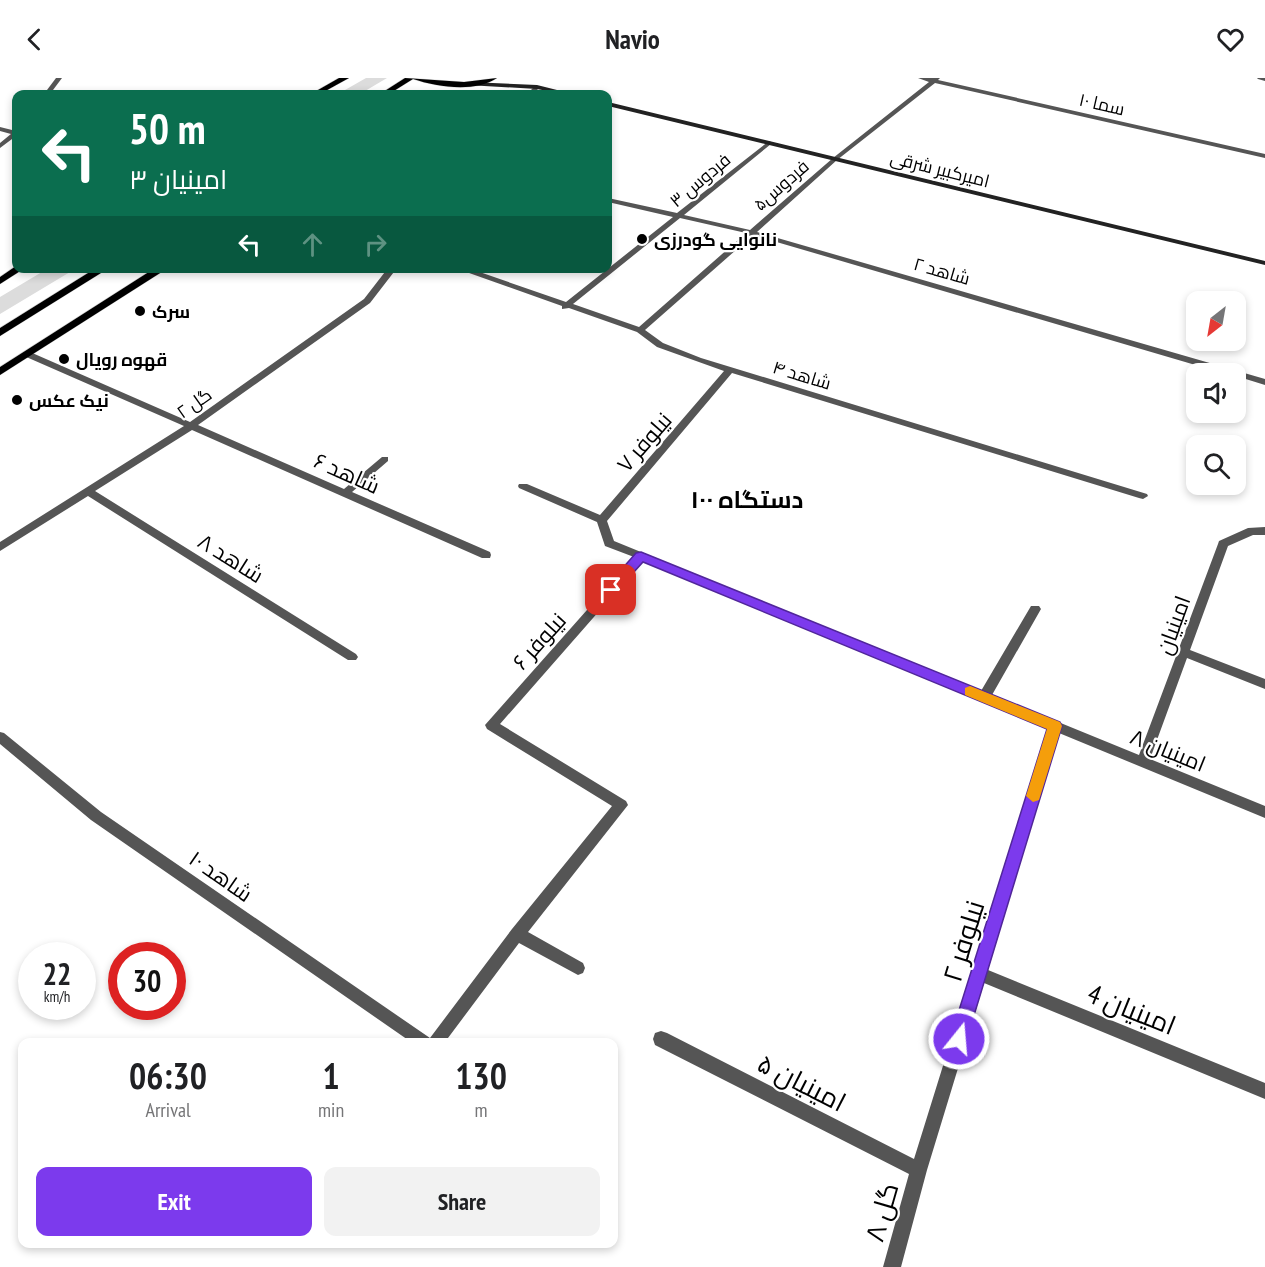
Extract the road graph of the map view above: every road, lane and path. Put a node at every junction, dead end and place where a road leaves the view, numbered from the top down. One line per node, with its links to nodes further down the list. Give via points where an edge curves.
1 (345, 78): 13 (main road)
2 (410, 78): 14 (main road)
3 (416, 78): 10 (main road)
4 (493, 78): 11 (main road)
5 (517, 78): 12 (main road)
6 (921, 78): 8 (street, سما ۱۰)
7 (1260, 78): 9 (street)
8 (935, 79): 22 (street, سما ۱۰); 23 (street, فردوس۵)
9 (1265, 79)
10 (452, 84): 11 (main road); 15 (main road)
11 (469, 84): 12 (main road)
12 (537, 87): 16 (street); 17 (main road)
13 (322, 90)
14 (390, 90)
15 (444, 90)
16 (534, 90)
17 (551, 90)
18 (612, 105): 20 (main road, امیرکبیر شرقی)
19 (12, 136): 21 (street)
20 (769, 143): 23 (main road, امیرکبیر شرقی); 25 (street, فردوس ۳)
21 (0, 146)
22 (1265, 156)
23 (835, 159): 26 (street, فردوس۵); 27 (main road, امیرکبیر شرقی)
24 (612, 201): 25 (street, شاهد ۲)
25 (681, 216): 26 (street, شاهد ۲); 28 (street, فردوس ۳)
26 (750, 232): 35 (street, فردوس۵); 40 (street, شاهد ۲)
27 (1265, 263)
28 (612, 270)
29 (97, 273): 36 (main road)
30 (155, 273): 37 (main road)
31 (389, 273): 41 (street, گل ۲, via 367,301)
32 (473, 273): 34 (street, شاهد ۴)
33 (608, 273): 34 (street, فردوس ۳)
34 (565, 307): 35 (street, شاهد ۴)
35 (640, 330): 38 (street, شاهد ۴, via 660,345)
36 (0, 333)
37 (27, 354): 39 (main road); 41 (street, شاهد ۶)
38 (730, 370): 46 (street, شاهد ۴); 47 (street, نیلوفر ۷)
39 (0, 372)
40 (1265, 382)
41 (191, 426): 44 (street, گل ۲); 45 (street, شاهد ۶)
42 (385, 459): 45 (street)
43 (523, 486): 47 (street)
44 (89, 492): 49 (street, گل ۲); 54 (street, شاهد ۸)
45 (345, 493): 50 (street, شاهد ۶)
46 (1143, 496)
47 (602, 520): 51 (street, امینیان ۸, via 609,543)
48 (1265, 531): 53 (street, امینیان, via 1252,531 1223,544)
49 (0, 547)
50 (486, 555)
51 (641, 556): 56 (street, امینیان ۸); 61 (street, نیلوفر ۶, via 491,725 621,805)
52 (1035, 609): 56 (street)
53 (1184, 652): 55 (street); 59 (street, امینیان)
54 (352, 657)
55 (1265, 684)
56 (984, 697): 57 (street, امینیان ۸)
57 (1055, 726): 59 (street, امینیان ۸); 63 (street, نیلوفر ۲)
58 (0, 737): 64 (street, شاهد ۱۰, via 96,816)
59 (1143, 762): 60 (street, امینیان ۸)
60 (1265, 812)
61 (517, 934): 62 (street); 65 (street)
62 (578, 968)
63 (979, 974): 67 (street, امینیان 4); 68 (street, نیلوفر ۲)
64 (418, 1038)
65 (439, 1038)
66 (661, 1039): 68 (street, امینیان ۵)
67 (1265, 1091)
68 (919, 1170): 69 (street, گل ۸)
69 (892, 1267)

